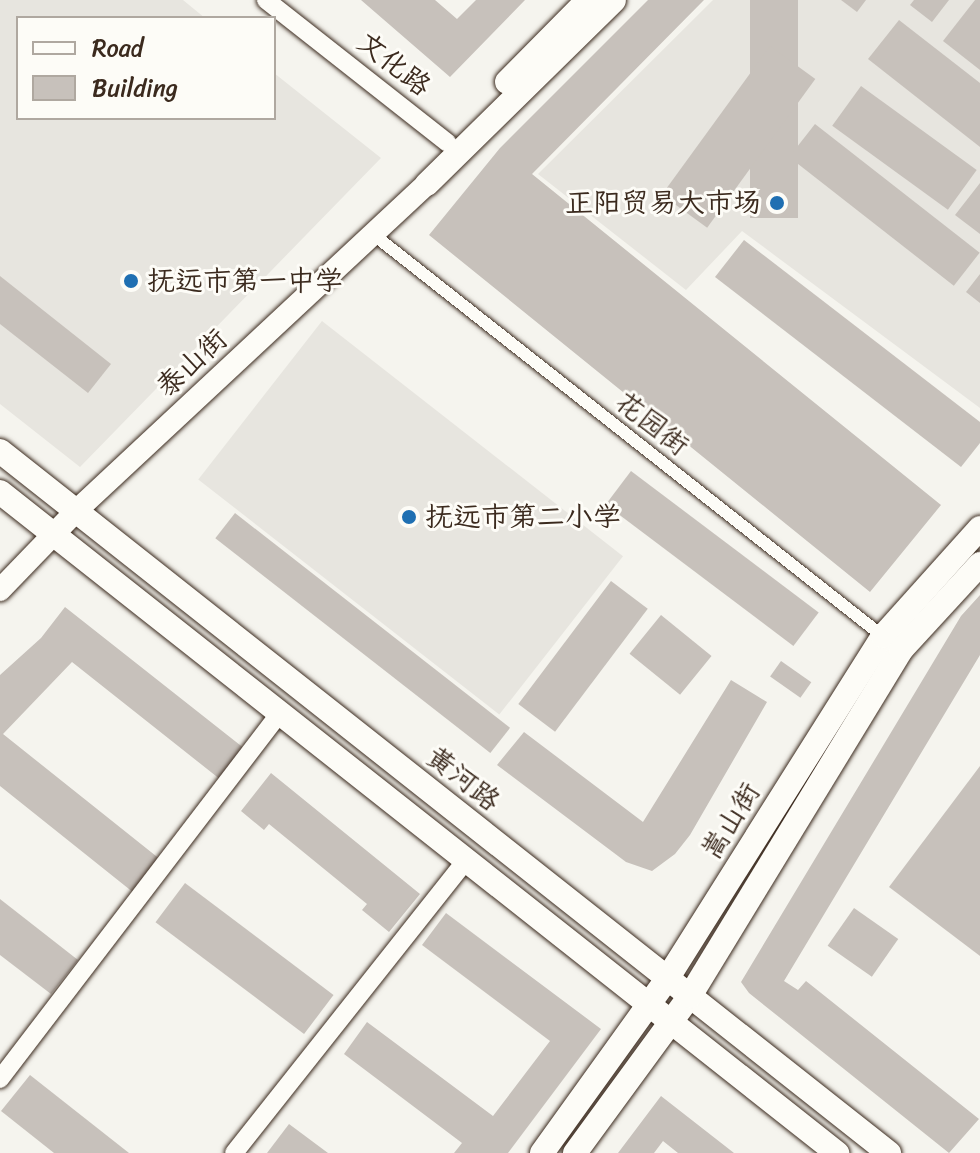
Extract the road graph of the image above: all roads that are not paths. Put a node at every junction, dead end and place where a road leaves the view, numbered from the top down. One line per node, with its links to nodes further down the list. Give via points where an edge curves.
1 (266, 0): 4 (street, 文化路)
2 (588, 0): 4 (main road, 泰山街)
3 (614, 0): 5 (main road, 泰山街)
4 (448, 143): 5 (main road, 泰山街)
5 (427, 184): 6 (street, 泰山街)
6 (374, 235): 9 (street, 泰山街); 14 (street, 花园街)
7 (0, 451): 9 (main road, 黄河路)
8 (0, 492): 11 (main road)
9 (76, 511): 11 (street, 泰山街); 17 (main road, 黄河路)
10 (980, 528): 14 (main road, 嵩山街)
11 (54, 534): 13 (street, 泰山街); 15 (main road)
12 (980, 564): 14 (main road, 嵩山街)
13 (0, 590)
14 (892, 643): 17 (main road, 嵩山街); 18 (main road, 嵩山街)
15 (280, 713): 16 (main road); 21 (street)
16 (466, 860): 19 (main road); 22 (street)
17 (667, 979): 18 (main road, 黄河路); 19 (main road, 嵩山街)
18 (690, 996): 20 (main road, 嵩山街); 26 (main road, 黄河路)
19 (648, 1005): 20 (main road); 23 (main road, 嵩山街)
20 (671, 1022): 24 (main road, 嵩山街); 25 (main road)
21 (0, 1079)
22 (234, 1153)
23 (542, 1153)
24 (575, 1153)
25 (837, 1153)
26 (889, 1153)

